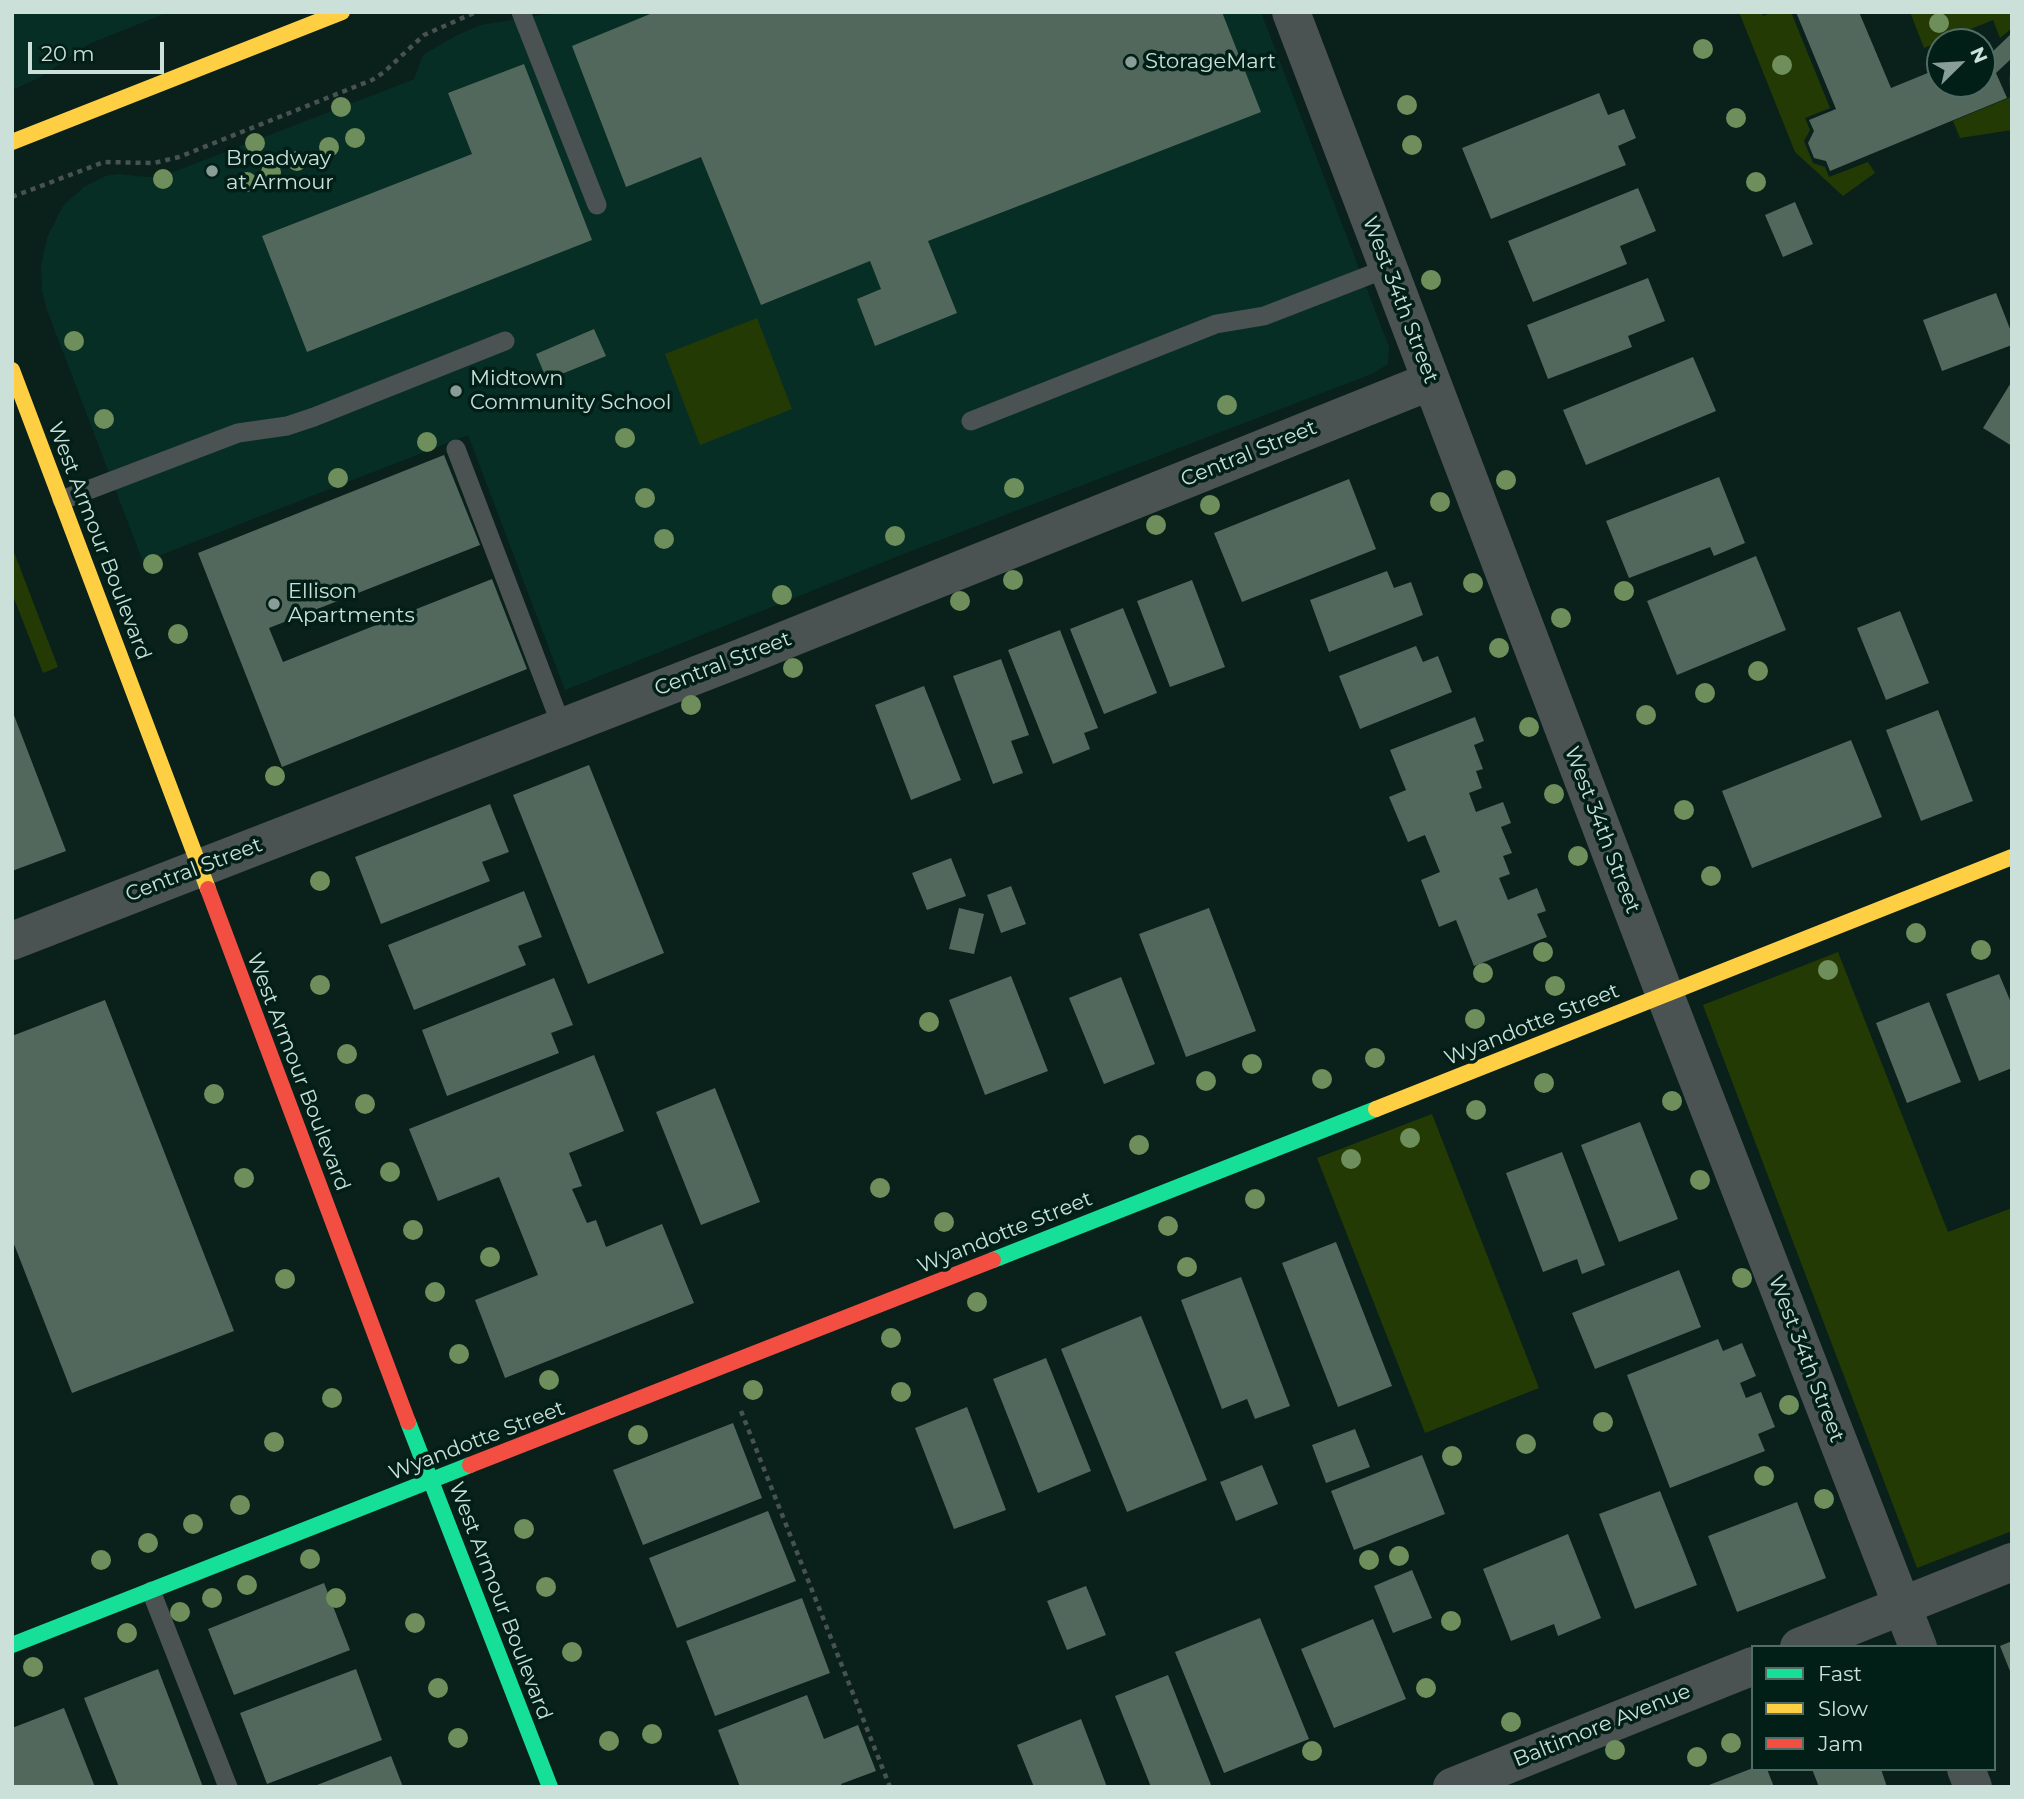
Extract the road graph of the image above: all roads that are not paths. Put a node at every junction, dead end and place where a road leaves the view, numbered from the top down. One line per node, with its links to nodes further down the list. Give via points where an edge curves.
1 (342, 12): 4 (street)
2 (521, 12): 5 (lane)
3 (1292, 12): 6 (street, West 34th Street)
4 (12, 142)
5 (597, 205)
6 (1388, 268): 9 (street, West 34th Street); 10 (lane, via 1264,316 1216,324)
7 (505, 341): 12 (lane, via 314,417 238,433)
8 (12, 370): 12 (street, West Armour Boulevard)
9 (1431, 382): 13 (street, Central Street); 17 (street, West 34th Street)
10 (971, 421)
11 (456, 449): 13 (lane)
12 (62, 500): 15 (street, West Armour Boulevard)
13 (562, 727): 15 (street, Central Street)
14 (2012, 857): 17 (street, Wyandotte Street)
15 (199, 867): 16 (street, Central Street); 18 (street, West Armour Boulevard)
16 (12, 941)
17 (1665, 995): 18 (street, Wyandotte Street); 21 (street, West 34th Street)
18 (431, 1482): 20 (street, Wyandotte Street); 27 (street, West Armour Boulevard)
19 (2012, 1562): 21 (street)
20 (151, 1591): 22 (street, Wyandotte Street); 26 (lane)
21 (1901, 1605): 23 (street); 24 (street, West 34th Street)
22 (12, 1645)
23 (1805, 1645)
24 (1916, 1645)
25 (1751, 1666): 28 (street, Baltimore Avenue)
26 (228, 1787)
27 (550, 1787)
28 (1452, 1787)

